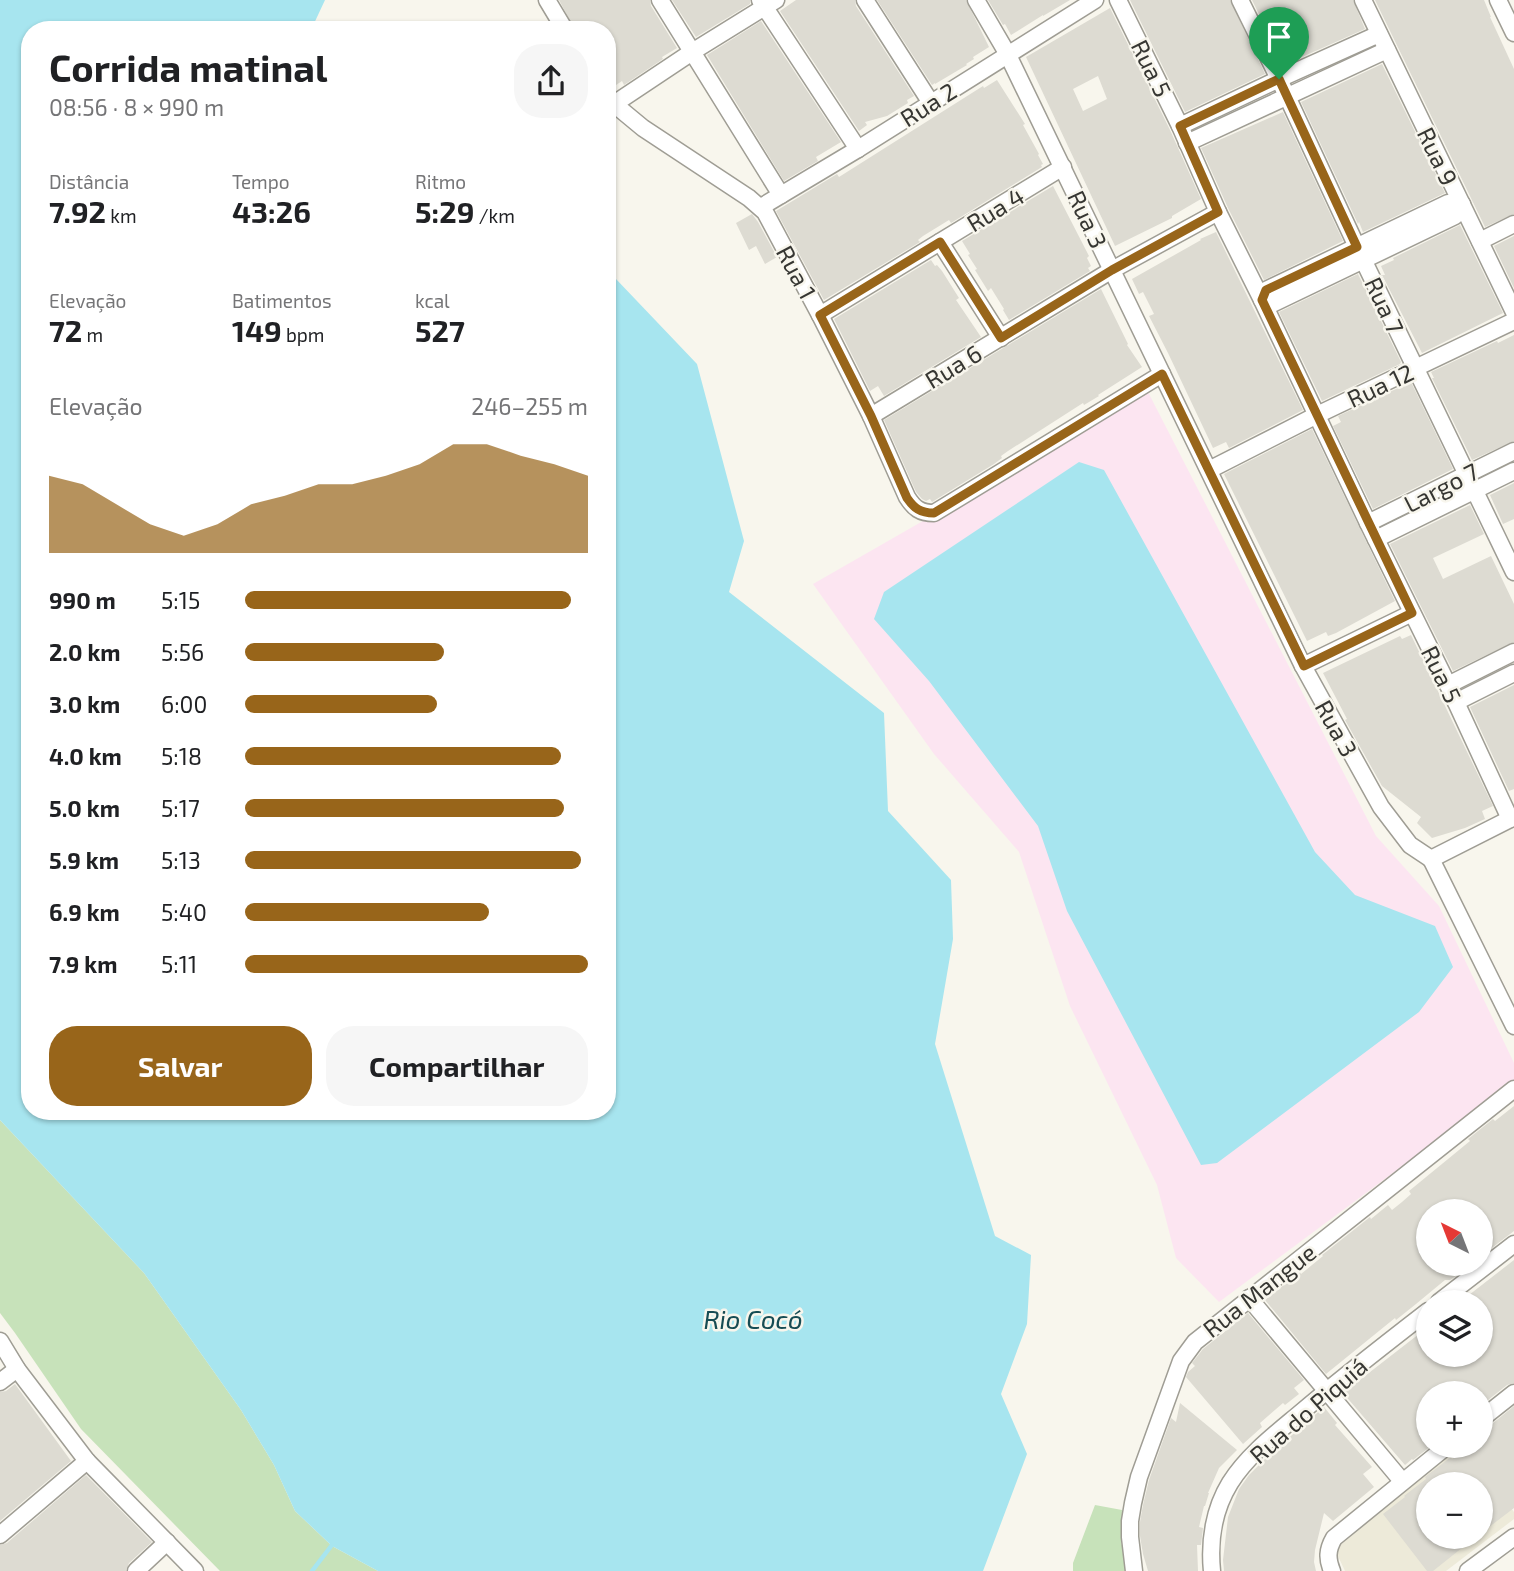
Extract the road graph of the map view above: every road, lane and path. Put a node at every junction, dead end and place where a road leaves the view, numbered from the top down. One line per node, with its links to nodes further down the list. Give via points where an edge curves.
1 (547, 0): 11 (street)
2 (660, 0): 15 (street)
3 (865, 0): 20 (street)
4 (976, 0): 16 (street, Rua 3)
5 (1118, 0): 22 (street, Rua 5)
6 (1240, 0): 17 (street, Rua 7)
7 (1363, 0): 13 (street, Rua 9)
8 (1498, 0): 12 (street)
9 (1088, 2): 16 (street, Rua 2)
10 (767, 3): 15 (street); 24 (street)
11 (560, 21)
12 (1514, 33)
13 (1379, 34): 14 (street, Rua 9); 17 (street)
14 (1387, 50): 18 (street); 27 (street, Rua 9)
15 (692, 52): 19 (street); 26 (street)
16 (1007, 54): 20 (street, Rua 2); 25 (street, Rua 3)
17 (1279, 79): 18 (street, Rua 7); 22 (street)
18 (1287, 96): 23 (street); 33 (street, Rua 7)
19 (616, 97)
20 (931, 103): 24 (street, Rua 2)
21 (616, 104): 28 (street, via 643,128)
22 (1180, 126): 23 (street, Rua 5)
23 (1187, 143): 29 (street, Rua 5)
24 (858, 149): 26 (street, Rua 2)
25 (1063, 167): 32 (street, Rua 4); 34 (street, Rua 3)
26 (781, 195): 28 (street, Rua 2)
27 (1462, 204): 31 (street, Rua 9); 33 (street, via 1455,216)
28 (761, 207): 37 (street, Rua 1)
29 (1218, 212): 34 (street, Rua 6); 35 (street, Rua 5)
30 (1514, 224): 31 (street)
31 (1480, 241): 36 (street, Rua 9)
32 (940, 242): 37 (street, Rua 4); 39 (street)
33 (1361, 254): 35 (street, via 1272,304); 40 (street, Rua 7)
34 (1112, 270): 39 (street, Rua 6); 41 (street, Rua 3)
35 (1262, 300): 42 (street, Rua 5)
36 (1514, 312)
37 (820, 315): 43 (street, Rua 1)
38 (1514, 321): 40 (street, Rua 12)
39 (1001, 338): 43 (street, Rua 6)
40 (1416, 369): 42 (street, Rua 12); 47 (street, Rua 7)
41 (1162, 374): 43 (street, Rua 1, via 934,513 919,511 907,498); 45 (street, Rua 3)
42 (1317, 415): 45 (street, Rua 12); 49 (street, Rua 5)
43 (871, 416)
44 (1514, 451): 47 (street, Largo 7)
45 (1209, 470): 54 (street, Rua 3)
46 (1514, 471): 48 (street, Largo 7)
47 (1467, 474): 48 (street, Rua 7); 49 (street, Largo 7)
48 (1475, 490): 50 (street, Largo 7); 51 (street, Rua 7)
49 (1368, 523): 50 (street, Rua 5)
50 (1376, 539): 52 (street, Rua 5)
51 (1514, 572)
52 (1412, 613): 54 (street); 56 (street, Rua 5)
53 (1514, 652): 56 (street)
54 (1304, 666): 59 (street, Rua 3, via 1381,807 1410,845)
55 (1514, 673): 57 (street)
56 (1448, 685): 57 (street, Rua 5)
57 (1456, 702): 58 (street, Rua 5)
58 (1512, 818): 59 (street)
59 (1431, 859): 60 (street)
60 (1514, 1026)
61 (1514, 1089): 64 (street, Rua Mangue)
62 (1514, 1244): 63 (street)
63 (1455, 1290)
64 (1249, 1298): 69 (street); 80 (street, Rua Mangue, via 1195,1342 1181,1362 1133,1503)
65 (1416, 1320): 69 (street, Rua do Piquiá)
66 (0, 1341): 67 (street)
67 (17, 1369): 68 (street); 73 (street)
68 (0, 1382)
69 (1327, 1390): 74 (street); 81 (street, Rua do Piquiá, via 1270,1439 1230,1483 1213,1531)
70 (1514, 1393): 71 (street)
71 (1493, 1410)
72 (1432, 1458): 74 (street)
73 (88, 1461): 75 (street); 77 (street)
74 (1402, 1481): 82 (street, via 1334,1538 1328,1555)
75 (0, 1535)
76 (1514, 1536): 83 (street)
77 (167, 1542): 78 (street); 79 (street)
78 (136, 1571)
79 (195, 1571)
80 (1134, 1571)
81 (1212, 1571)
82 (1332, 1571)
83 (1468, 1571)

